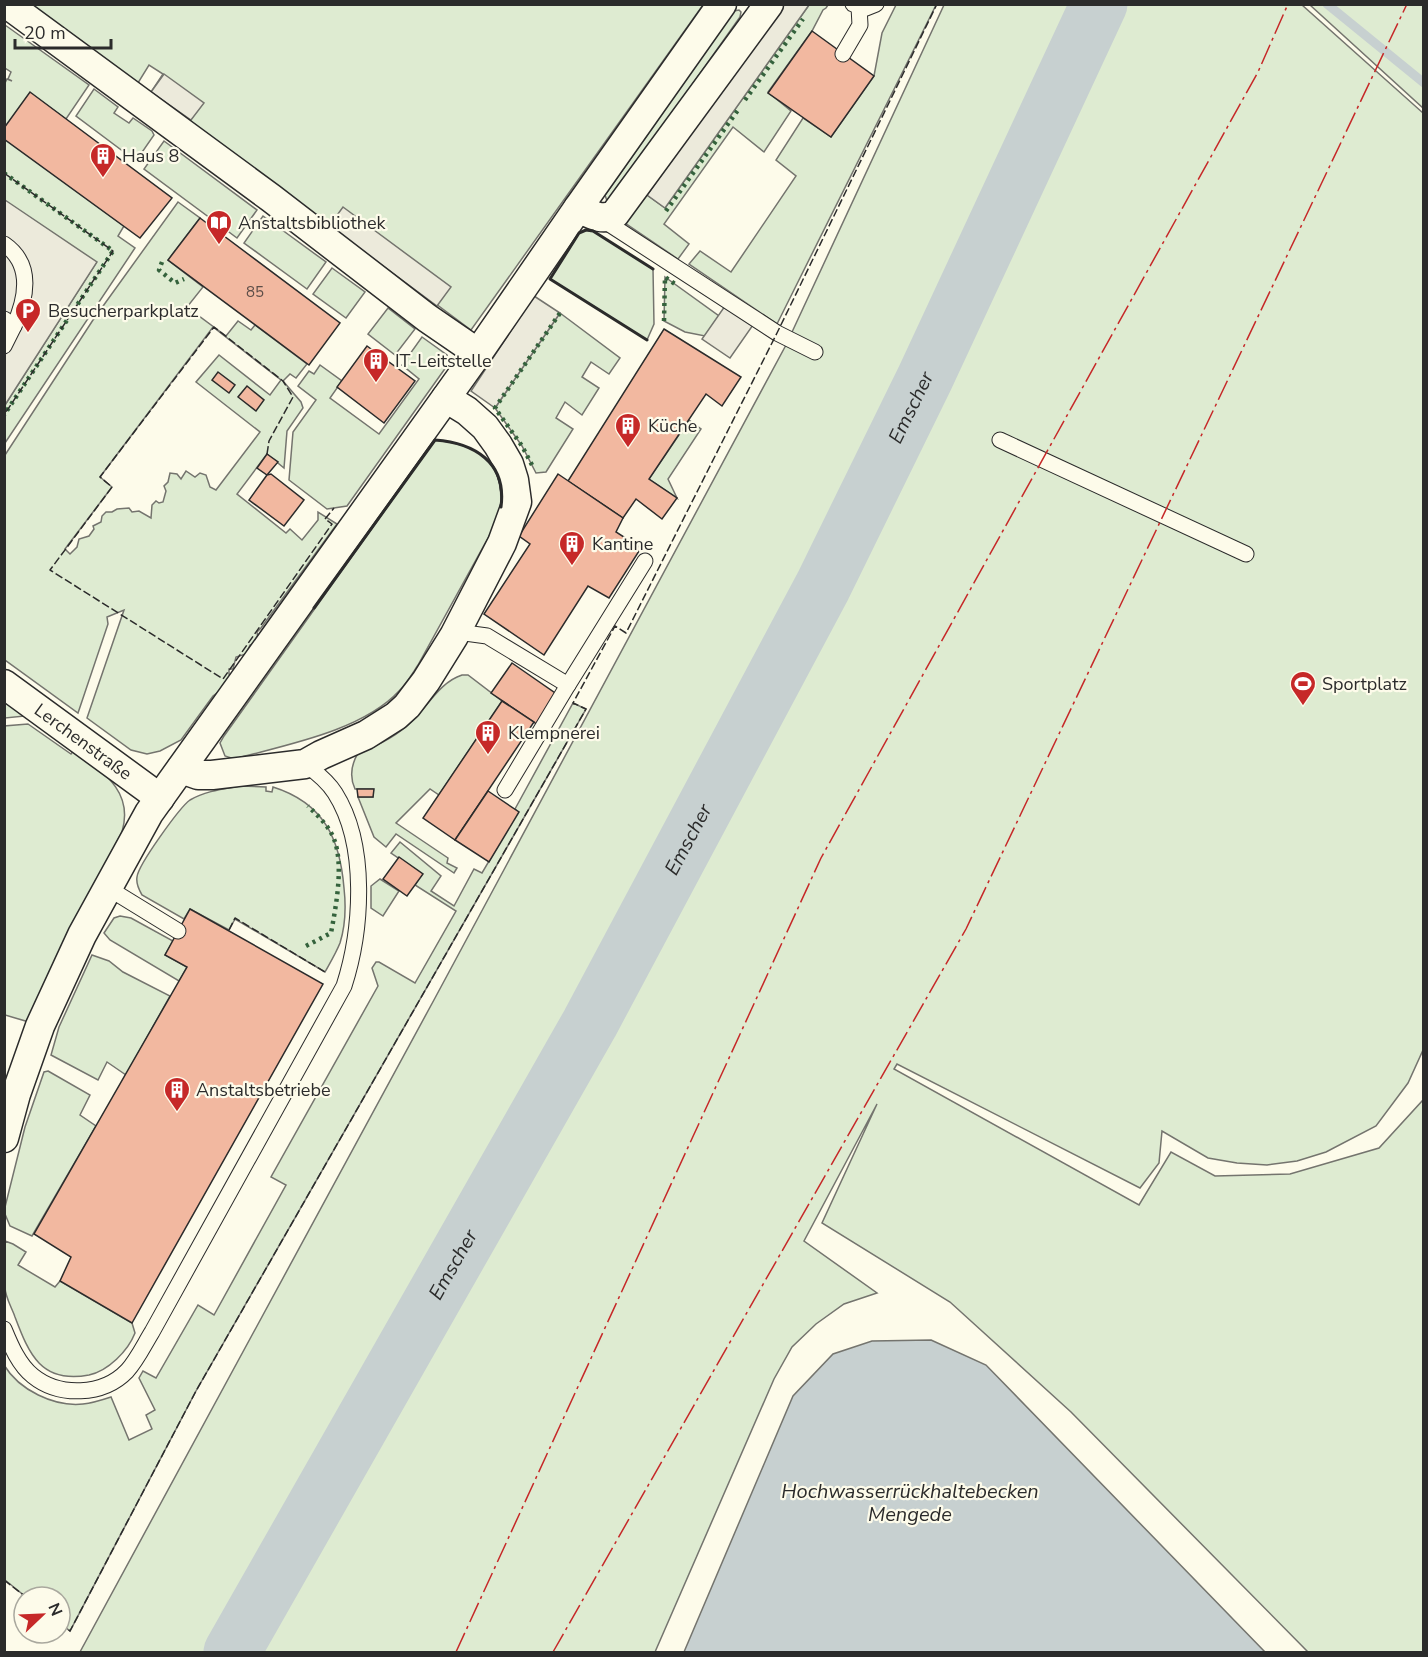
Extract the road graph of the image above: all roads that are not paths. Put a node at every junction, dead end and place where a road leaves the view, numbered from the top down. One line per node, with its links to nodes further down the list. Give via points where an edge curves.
1 (7, 4): 12 (street)
2 (722, 4): 7 (street)
3 (769, 4): 7 (street, via 617,212 610,217)
4 (876, 4): 5 (lane)
5 (856, 6): 6 (lane, via 860,25)
6 (843, 54)
7 (589, 213): 11 (lane, via 777,333); 12 (street)
8 (4, 244): 9 (lane, via 20,259 24,270 23,303)
9 (10, 322): 10 (lane)
10 (4, 346)
11 (816, 352)
12 (478, 353): 13 (street)
13 (446, 398): 17 (street, via 485,427 498,445 514,480 517,502 502,543); 21 (street)
14 (1000, 440): 15 (lane)
15 (1246, 554)
16 (645, 561): 19 (lane)
17 (453, 636): 19 (lane, via 487,636); 20 (street, via 426,681 396,716)
18 (4, 684): 23 (street, Lerchenstraße)
19 (568, 685): 22 (lane)
20 (305, 764): 21 (street, via 212,775); 27 (lane, via 334,792 348,821 356,853 356,944 344,986 126,1372 101,1387 59,1389 33,1376 20,1362)
21 (181, 769): 23 (street)
22 (505, 790)
23 (160, 798): 24 (street)
24 (108, 888): 25 (lane); 26 (street, via 40,1026)
25 (178, 931)
26 (4, 1138)
27 (4, 1329)

